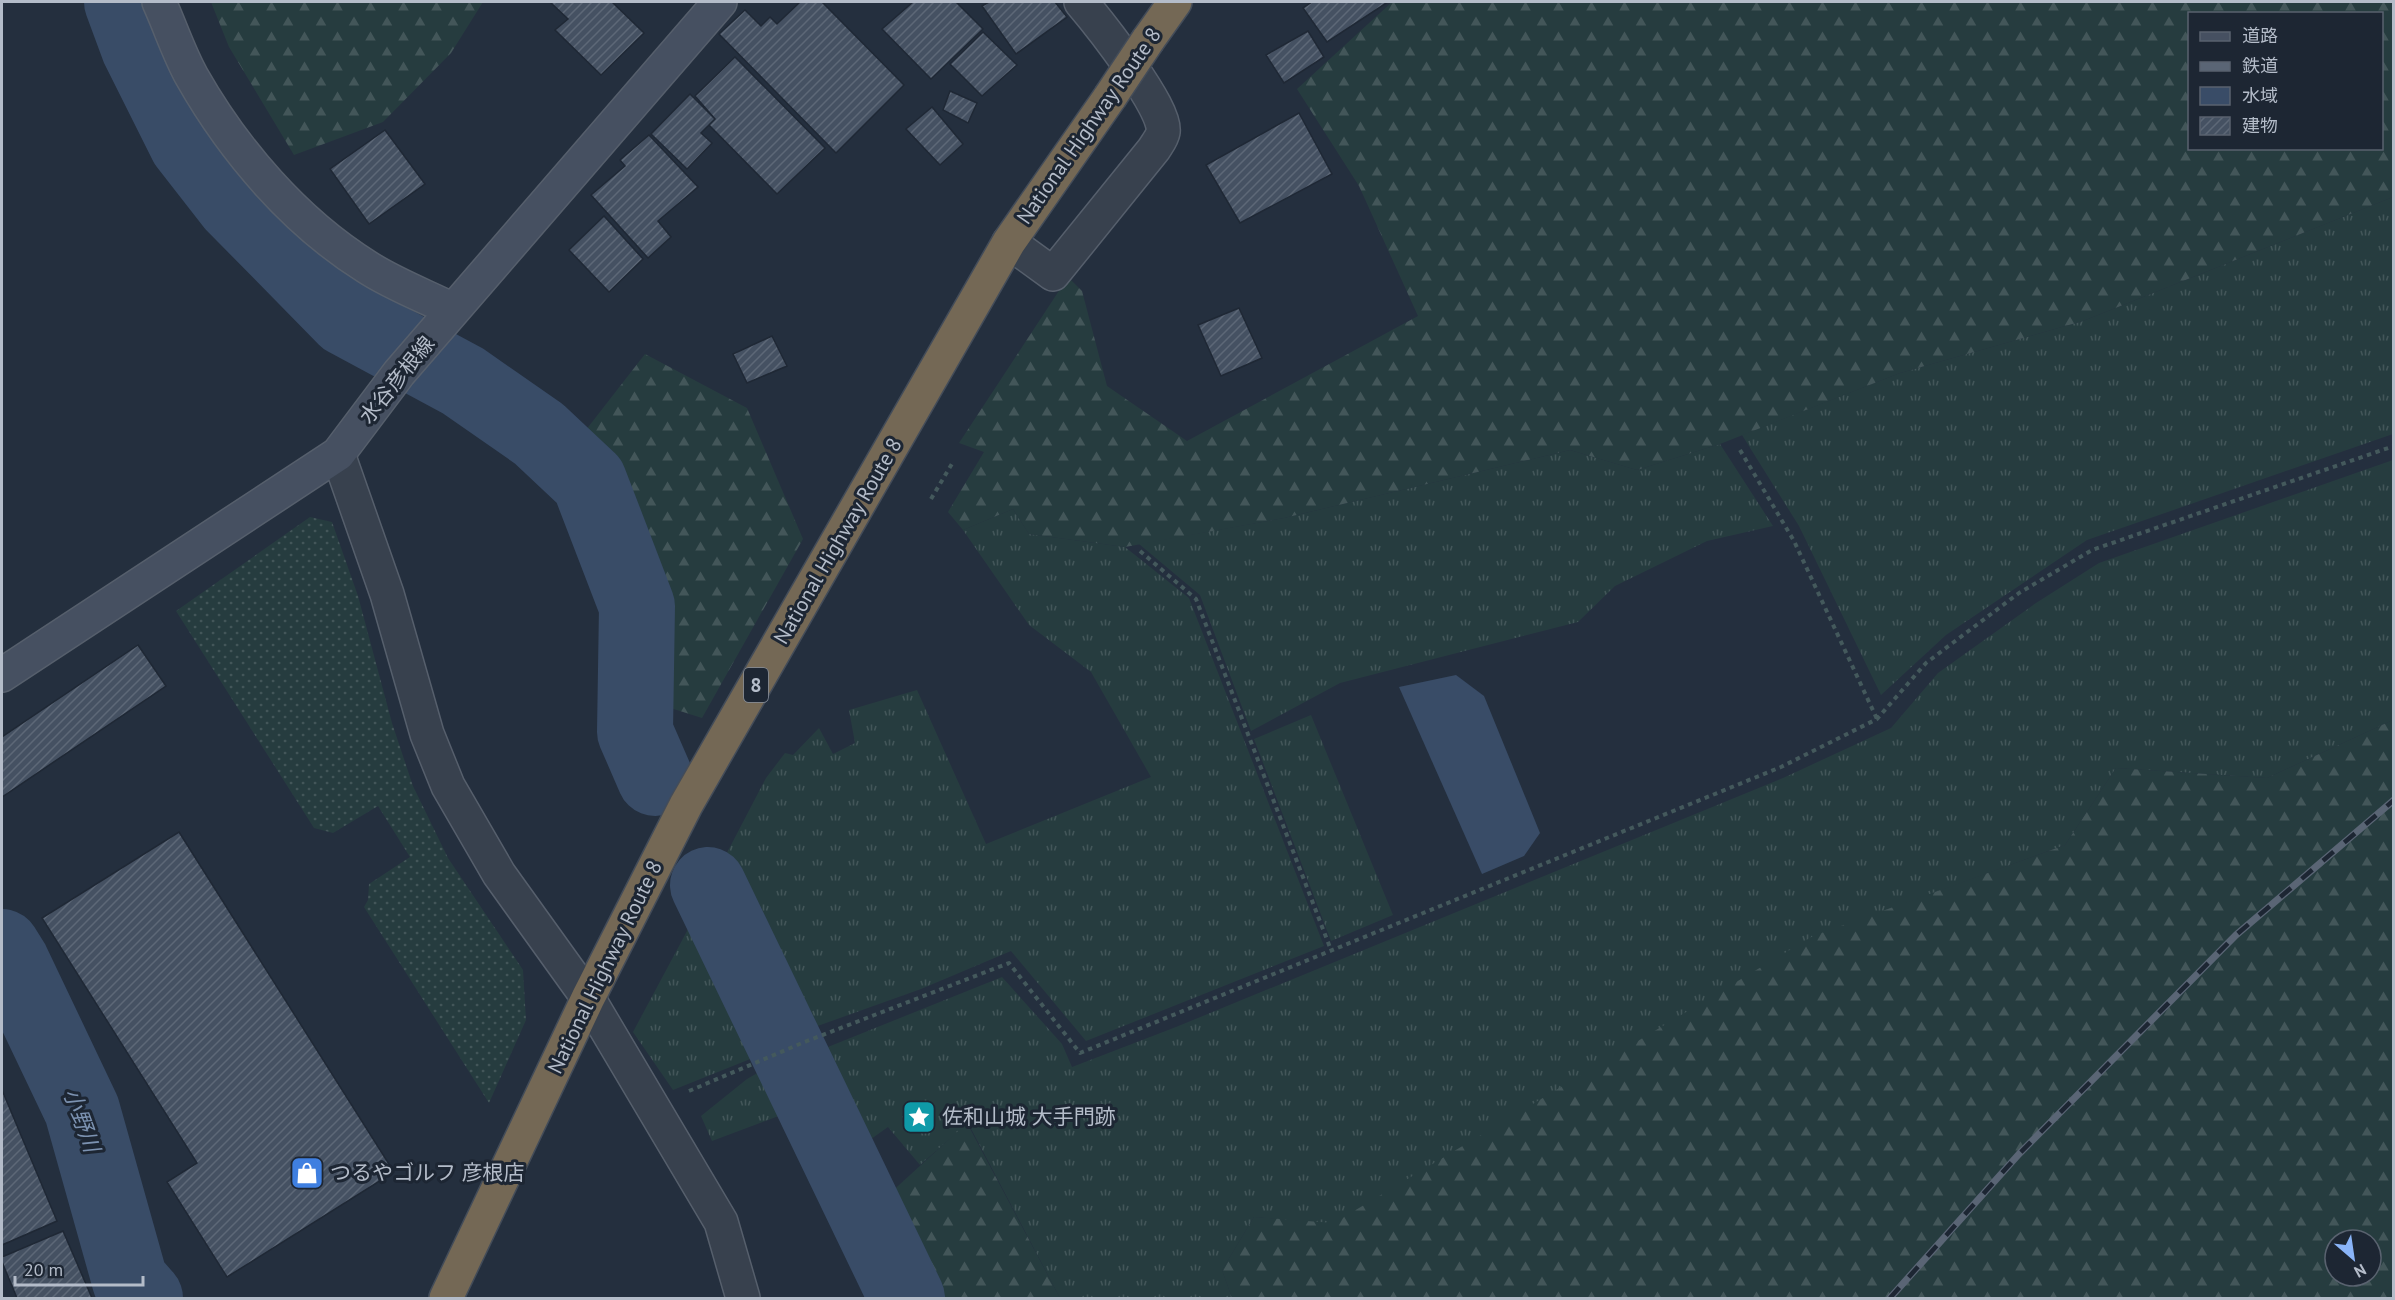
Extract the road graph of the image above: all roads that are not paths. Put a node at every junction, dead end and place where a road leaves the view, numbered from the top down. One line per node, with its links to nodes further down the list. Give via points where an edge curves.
1 (159, 2): 6 (main road, via 191,76 232,138 266,180 326,239 360,262)
2 (720, 2): 6 (main road, 水谷彦根線)
3 (1081, 2): 5 (street, via 1114,43 1161,115 1163,132 1154,149 1053,274)
4 (1175, 2): 5 (highway, National Highway Route 8 / 8, bridge)
5 (1009, 242): 9 (highway, National Highway Route 8 / 8, via 686,805)
6 (453, 310): 7 (main road, 水谷彦根線)
7 (338, 454): 8 (main road, 水谷彦根線); 9 (street, via 387,594 427,734 448,786 499,874)
8 (2, 675)
9 (588, 998): 10 (highway, National Highway Route 8 / 8); 11 (street, via 721,1222)
10 (446, 1299)
11 (743, 1299)

